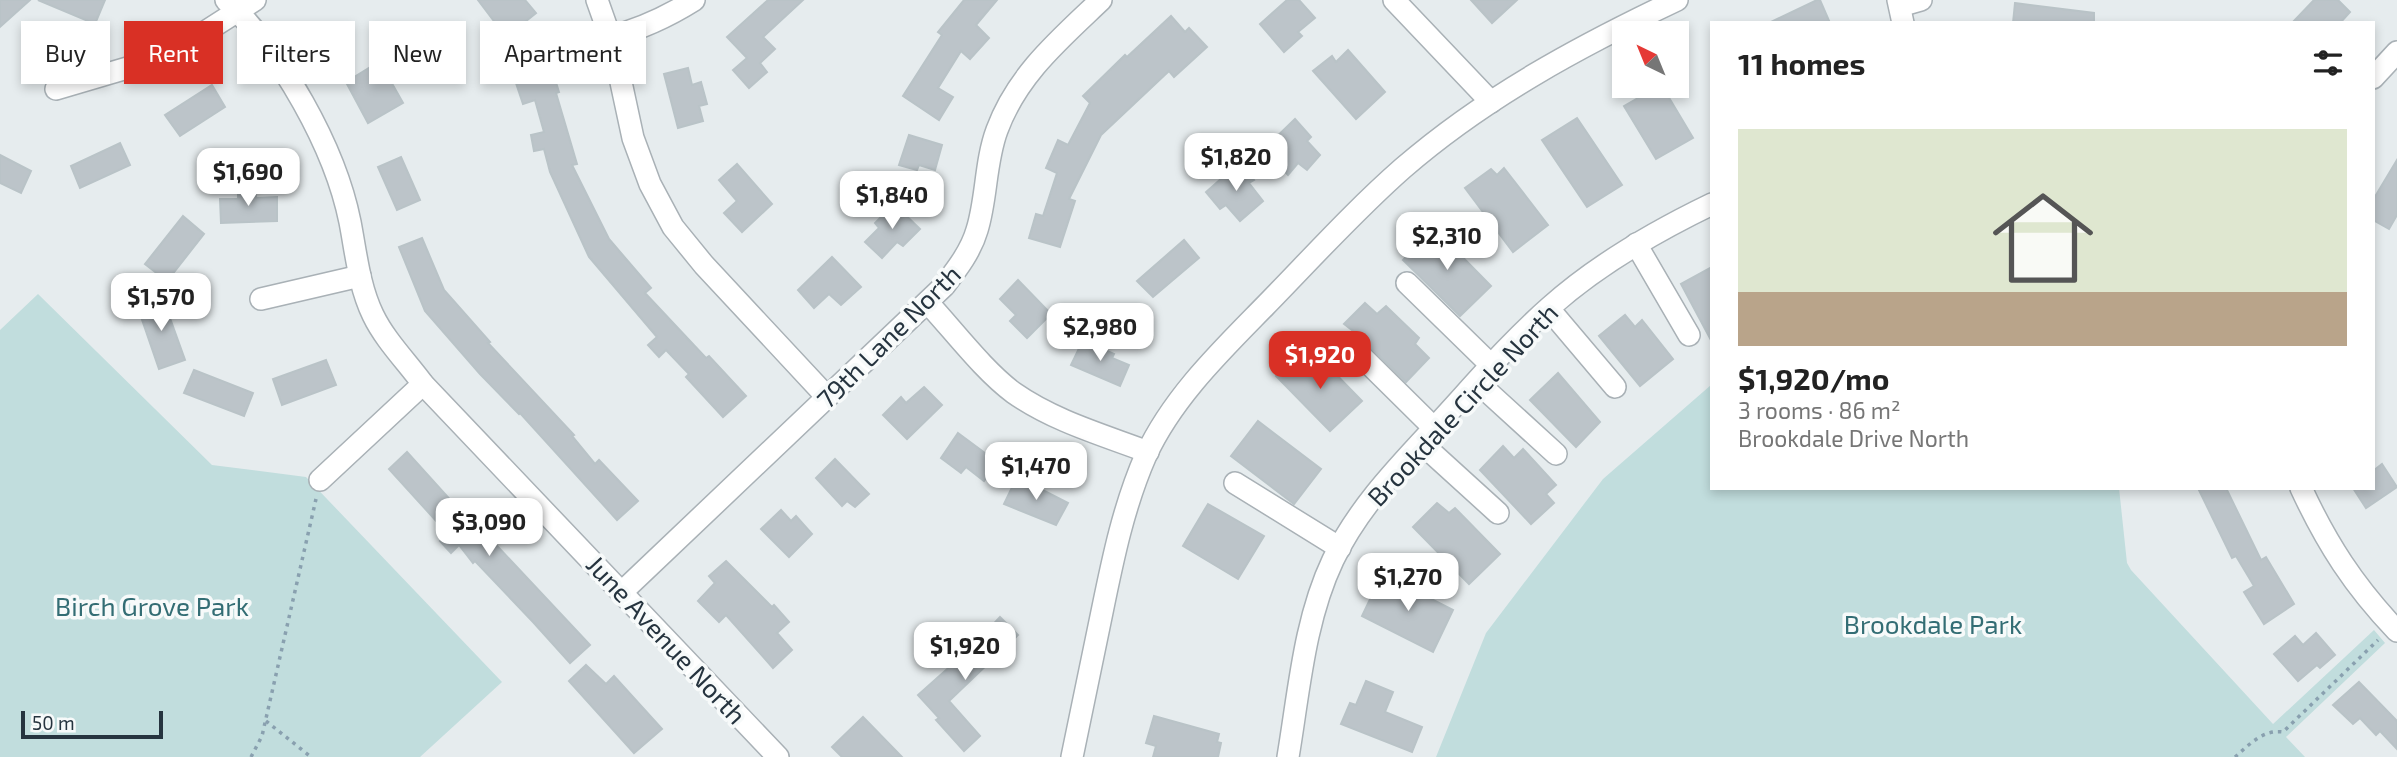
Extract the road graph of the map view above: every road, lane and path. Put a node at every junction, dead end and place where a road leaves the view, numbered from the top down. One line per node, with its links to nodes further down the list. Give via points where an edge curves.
1 (597, 0): 9 (street)
2 (694, 0): 10 (street)
3 (1101, 0): 21 (street, 79th Lane North, via 1029,72 1010,101 997,131 977,232 964,260)
4 (1394, 0): 15 (street)
5 (1677, 0): 15 (street, via 1558,59)
6 (1921, 0): 8 (street)
7 (240, 4): 14 (street, via 194,38 151,61); 18 (street, June Avenue North, via 277,60 332,164 350,220)
8 (1900, 9)
9 (604, 21)
10 (646, 26)
11 (2397, 52): 12 (street)
12 (2375, 76)
13 (621, 84): 29 (street, via 633,138 673,227)
14 (56, 89)
15 (1491, 102): 31 (street, via 1404,167 1358,210 1202,371)
16 (1710, 205): 17 (street, Brookdale Circle North)
17 (1636, 244): 22 (street, Brookdale Circle North); 23 (street)
18 (360, 276): 20 (street); 27 (street, June Avenue North, via 372,314)
19 (1407, 283): 25 (street)
20 (261, 299)
21 (928, 303): 29 (street, 79th Lane North); 31 (street, via 1012,391 1062,419)
22 (1549, 309): 25 (street, Brookdale Circle North); 28 (street)
23 (1689, 335)
24 (1348, 342): 30 (street)
25 (1492, 366): 26 (street, Brookdale Circle North)
26 (1477, 382): 30 (street, Brookdale Circle North); 32 (street)
27 (423, 384): 33 (street); 38 (street, June Avenue North)
28 (1615, 387)
29 (827, 397): 38 (street, 79th Lane North)
30 (1427, 435): 36 (street); 37 (street, Brookdale Circle North, via 1357,517)
31 (1147, 452): 44 (street, via 1115,548)
32 (1556, 454)
33 (320, 480): 40 (path)
34 (1235, 483): 37 (street)
35 (2302, 490): 39 (street, via 2350,576)
36 (1498, 513)
37 (1340, 548): 45 (street, Brookdale Circle North, via 1315,607)
38 (622, 592): 43 (street, June Avenue North)
39 (2395, 628): 46 (path, via 2283,732 2272,730)
40 (265, 721): 41 (path); 42 (path)
41 (251, 757)
42 (311, 757)
43 (778, 757)
44 (1072, 757)
45 (1288, 757)
46 (2235, 757)

